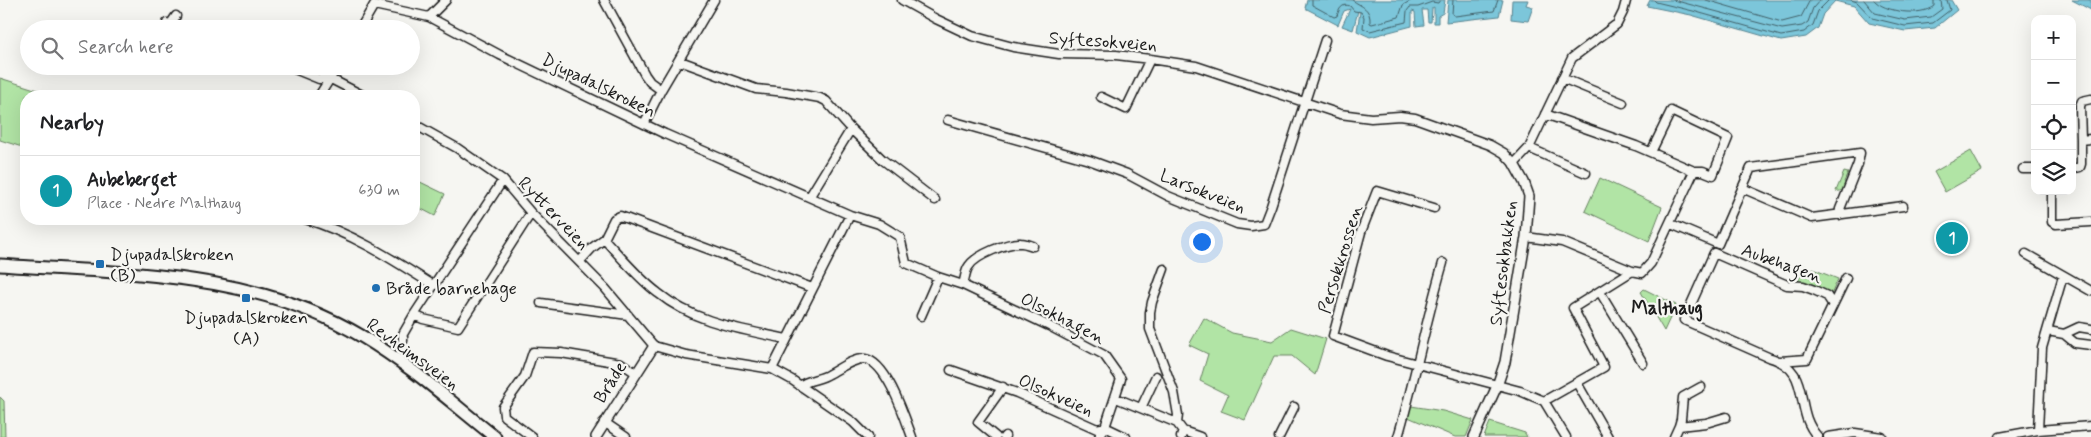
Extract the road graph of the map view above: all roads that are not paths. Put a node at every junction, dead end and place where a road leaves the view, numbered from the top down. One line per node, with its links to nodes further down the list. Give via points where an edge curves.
1 (446, 0): 8 (street)
2 (604, 0): 20 (street, via 645,75)
3 (714, 0): 13 (street)
4 (902, 0): 12 (street, Syftesokveien, via 972,36 1013,47 1059,54)
5 (1626, 1): 16 (street, via 1617,24 1572,58)
6 (371, 3): 8 (street, Djupadalskroken); 10 (street)
7 (176, 16): 9 (street)
8 (429, 17): 27 (street, Djupadalskroken)
9 (172, 20)
10 (364, 20)
11 (1325, 40): 23 (street, Larsokveien)
12 (1150, 59): 21 (street, via 1126,109); 23 (street, Syftesokveien, via 1196,66)
13 (680, 61): 20 (street); 29 (street, via 756,89 820,98)
14 (309, 75): 17 (street)
15 (334, 75): 17 (street)
16 (1562, 78): 24 (street); 25 (street)
17 (331, 80): 18 (street); 19 (street)
18 (324, 90)
19 (352, 90)
20 (661, 90): 27 (street)
21 (1101, 97)
22 (2091, 99): 31 (street, via 2082,101 2080,106)
23 (1306, 101): 26 (street, Larsokveien, via 1264,224 1252,226 1219,217 1168,196 1128,174 1089,160); 34 (street, Syftesokbakken, via 1354,117 1416,118 1490,145 1504,152)
24 (1623, 104)
25 (1545, 114): 32 (street); 33 (street)
26 (948, 120)
27 (644, 124): 43 (street, Djupadalskroken)
28 (420, 127): 40 (street, Rytterveien)
29 (851, 129): 43 (street); 44 (street, via 882,160)
30 (2091, 139): 31 (street)
31 (2081, 140): 36 (street, via 2081,164)
32 (1529, 148): 34 (street); 39 (street)
33 (1651, 152): 38 (street); 38 (street, via 1671,111 1728,138 1713,175)
34 (1514, 164): 53 (street, Syftesokbakken, via 1529,196)
35 (2024, 168): 37 (street)
36 (2076, 168)
37 (2031, 169)
38 (1694, 171): 51 (street)
39 (1586, 173)
40 (503, 180): 47 (street, Rytterveien); 66 (street)
41 (1742, 188): 49 (street, via 1812,218); 49 (street, via 1750,168 1860,154); 51 (street, Aubehagen, via 1718,244)
42 (2052, 195): 50 (street, via 2052,222)
43 (810, 196): 48 (street, Djupadalskroken)
44 (935, 200)
45 (1903, 206): 49 (street)
46 (1434, 208): 85 (street, Persokkrossen, via 1377,190 1360,232 1333,336)
47 (531, 213): 57 (street, Rytterveien); 73 (street, via 458,327)
48 (850, 215): 60 (street, Djupadalskroken, via 879,224 900,237 906,263); 68 (street)
49 (1839, 215)
50 (2091, 222)
51 (1671, 224): 62 (street, via 1647,270)
52 (319, 225): 66 (street, via 376,249)
53 (1526, 237): 62 (street, via 1562,242); 92 (street, Syftesokbakken, via 1509,348)
54 (604, 239): 57 (street); 68 (street, via 614,219 620,216); 79 (street, via 647,284 683,310 728,327)
55 (1033, 246): 67 (street, via 1020,243 1006,245 984,254 967,268)
56 (2026, 254): 63 (street)
57 (580, 261): 74 (street, Rytterveien)
58 (1443, 263): 85 (street)
59 (0, 265): 97 (main road, Revheimsveien, via 180,278 272,296 314,312 362,337)
60 (915, 268): 64 (street, Olsokhagen)
61 (1164, 268): 102 (street, via 1152,302 1150,329 1174,392)
62 (1632, 271): 70 (street)
63 (2064, 276): 69 (street); 76 (street)
64 (938, 277): 67 (street, Olsokhagen); 75 (street)
65 (1846, 278): 72 (street, Aubehagen)
66 (433, 285): 73 (street)
67 (963, 285): 95 (street, Olsokhagen, via 1104,355 1121,380)
68 (812, 288): 79 (street)
69 (2091, 291)
70 (1600, 292): 84 (street); 90 (street, via 1573,308 1604,366)
71 (541, 303): 74 (street)
72 (1832, 305): 83 (street, Aubehagen, via 1807,359); 83 (street, Aubehagen, via 1827,296 1814,290 1787,285 1714,253 1684,320)
73 (414, 315): 80 (street, via 403,334)
74 (628, 315): 82 (street, Rytterveien)
75 (921, 316)
76 (2048, 330): 78 (street); 106 (street, via 2040,362)
77 (2091, 330): 78 (street, via 2079,327)
78 (2064, 334): 81 (street, via 2075,343)
79 (786, 339): 86 (street)
80 (403, 341)
81 (2091, 345)
82 (654, 346): 86 (street, via 681,354); 88 (street, Bråde)
83 (1780, 360): 125 (street, Aubehagen, via 1797,376 1804,411)
84 (1643, 363)
85 (1418, 365): 92 (street, Persokkrossen); 120 (street)
86 (772, 369): 91 (street)
87 (952, 370): 93 (street, Olsokveien)
88 (636, 373): 101 (street, Bråde); 110 (street, via 622,363 536,351 525,376 503,410 504,416)
89 (1156, 376): 99 (street)
90 (1576, 383): 96 (street); 123 (street)
91 (800, 386): 113 (street); 114 (street, via 862,359 876,364 889,382)
92 (1498, 386): 96 (street, Persokkrossen); 121 (street, Syftesokbakken)
93 (1003, 387): 105 (street, Olsokveien, via 1097,429); 115 (street, Olsokveien, via 978,422)
94 (1701, 388): 103 (street, via 1684,397)
95 (1116, 398): 99 (street); 105 (street, Olsokhagen)
96 (1544, 401): 122 (street)
97 (456, 406): 108 (main road, Revheimsveien); 109 (main road, Revheimsveien)
98 (1294, 407): 119 (street)
99 (1141, 408): 102 (street)
100 (1726, 417): 103 (street)
101 (604, 422): 111 (street, Bråde); 112 (street)
102 (1177, 423): 107 (street)
103 (1679, 426): 124 (street)
104 (2091, 426): 106 (street)
105 (1105, 428): 116 (street, Olsokhagen); 117 (street, Olsokveien)
106 (2038, 430): 128 (street)
107 (1182, 434): 118 (street)
108 (489, 437)
109 (495, 437)
110 (532, 437)
111 (596, 437)
112 (626, 437)
113 (868, 437)
114 (912, 437)
115 (996, 437)
116 (1099, 437)
117 (1126, 437)
118 (1200, 437)
119 (1279, 437)
120 (1398, 437)
121 (1474, 437)
122 (1566, 437)
123 (1608, 437)
124 (1674, 437)
125 (1818, 437)
126 (1828, 437): 127 (street, via 1855,433)
127 (1882, 437)
128 (2000, 437)

